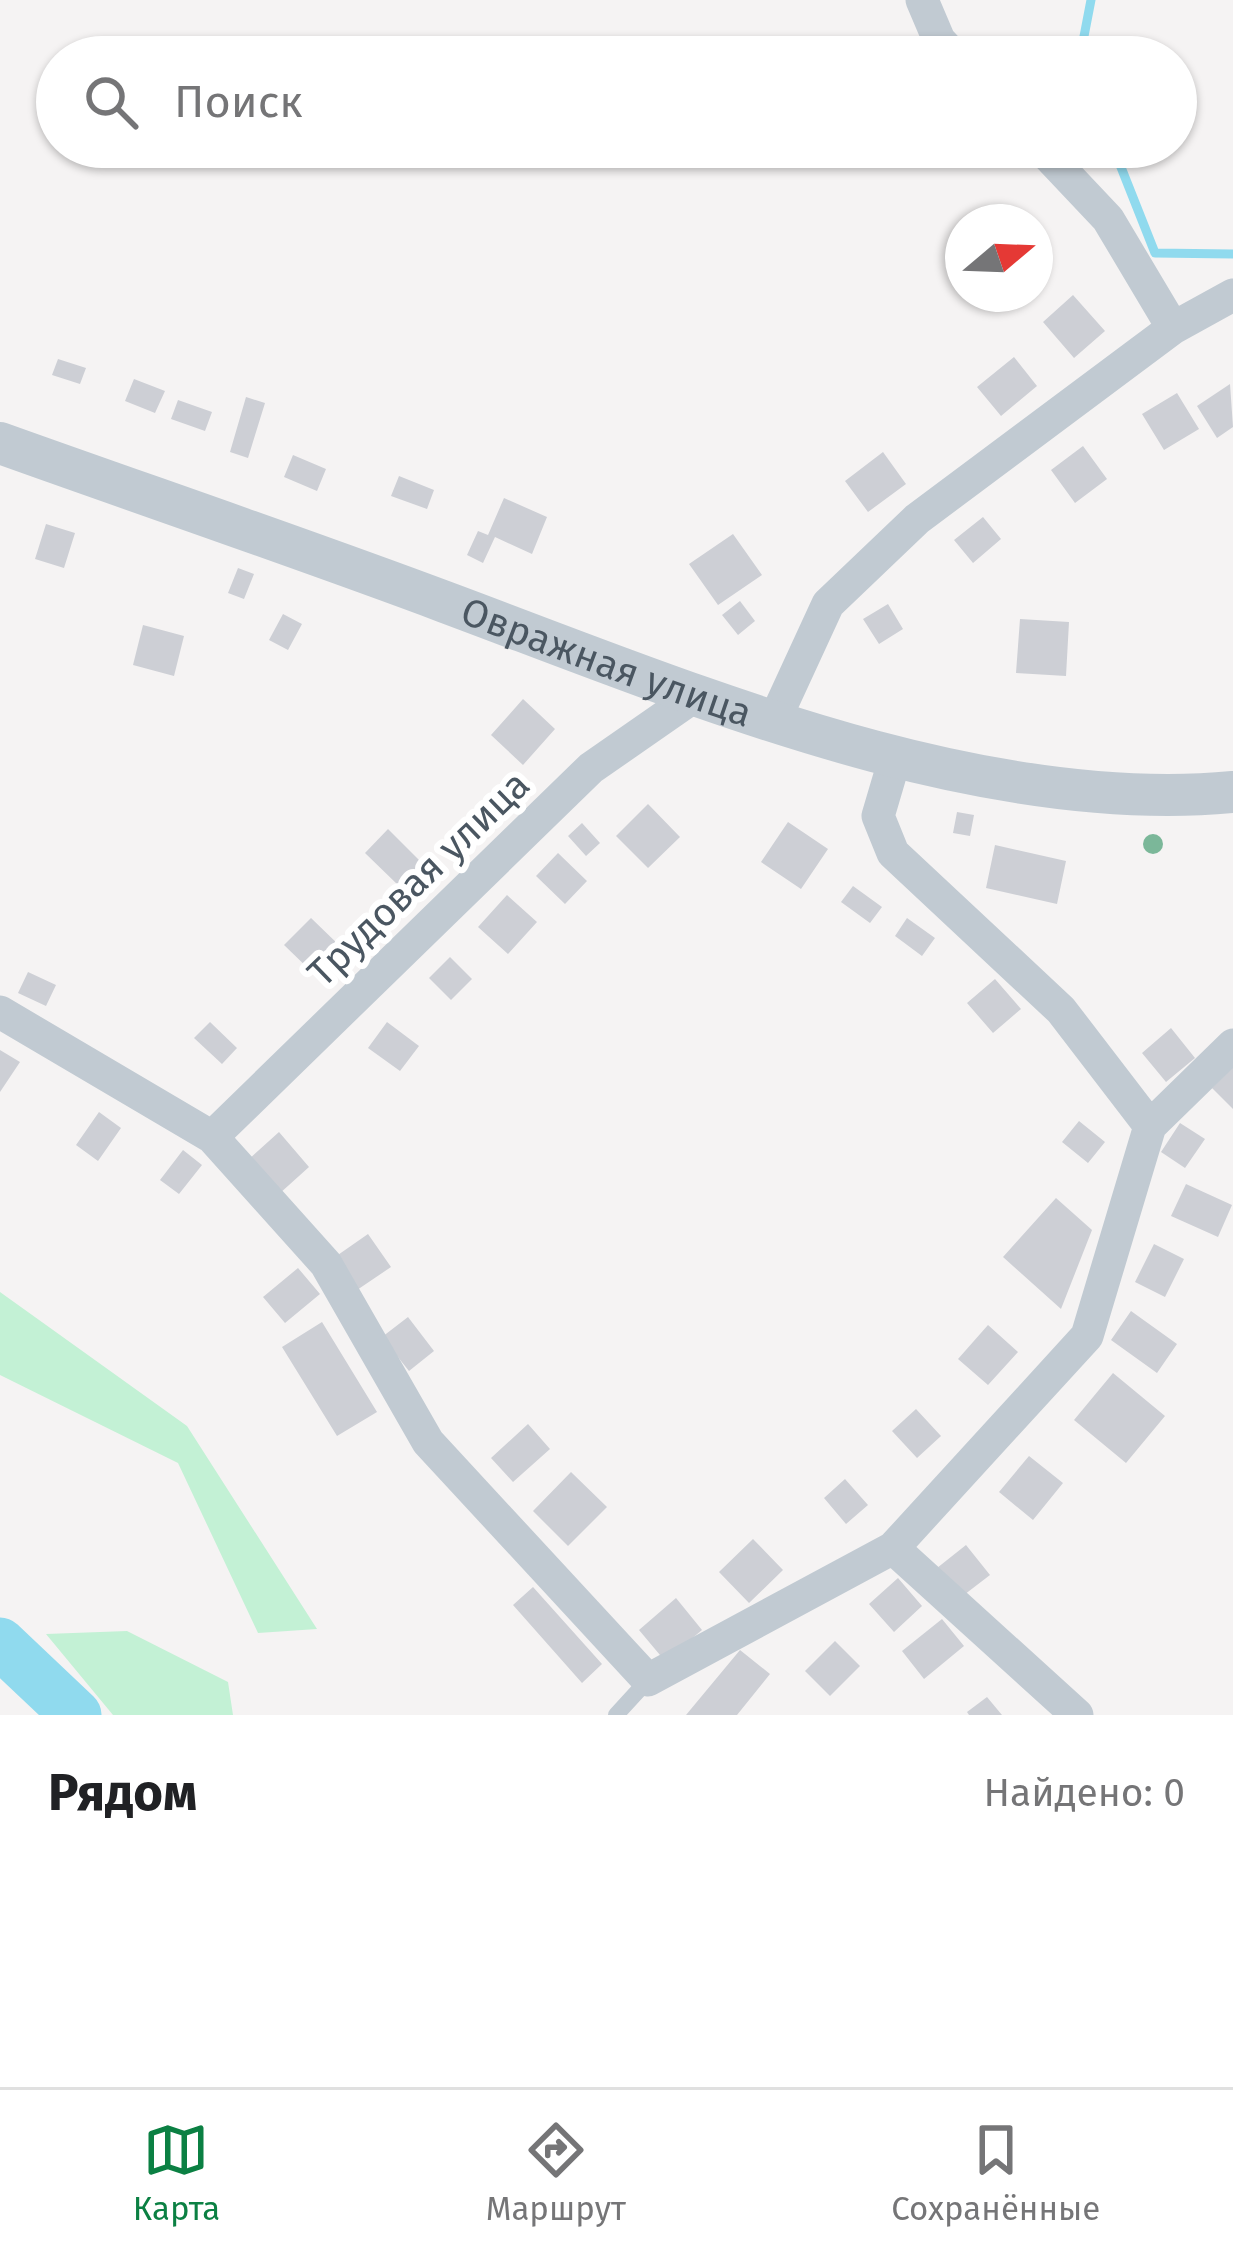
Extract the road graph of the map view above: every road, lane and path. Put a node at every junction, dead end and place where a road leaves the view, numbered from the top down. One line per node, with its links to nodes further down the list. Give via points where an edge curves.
1 (922, 0): 2 (street)
2 (937, 36)
3 (1060, 168): 5 (street, via 1108,219)
4 (1233, 295): 5 (street)
5 (1173, 328): 8 (street, via 917,519 829,604)
6 (0, 443): 7 (street, Овражная улица)
7 (696, 695): 8 (street, Овражная улица); 14 (street, Трудовая улица, via 591,768)
8 (775, 718): 9 (street, Овражная улица)
9 (896, 755): 10 (street, Овражная улица, via 1049,788 1162,799); 13 (street, via 878,816 893,853 1060,1010)
10 (1233, 792)
11 (0, 1012): 14 (street)
12 (1233, 1046): 13 (street)
13 (1150, 1126): 15 (street, via 1087,1336)
14 (212, 1137): 16 (street, via 326,1264 428,1442)
15 (892, 1547): 16 (street); 18 (street)
16 (648, 1680): 17 (lane)
17 (616, 1715)
18 (1077, 1715)

